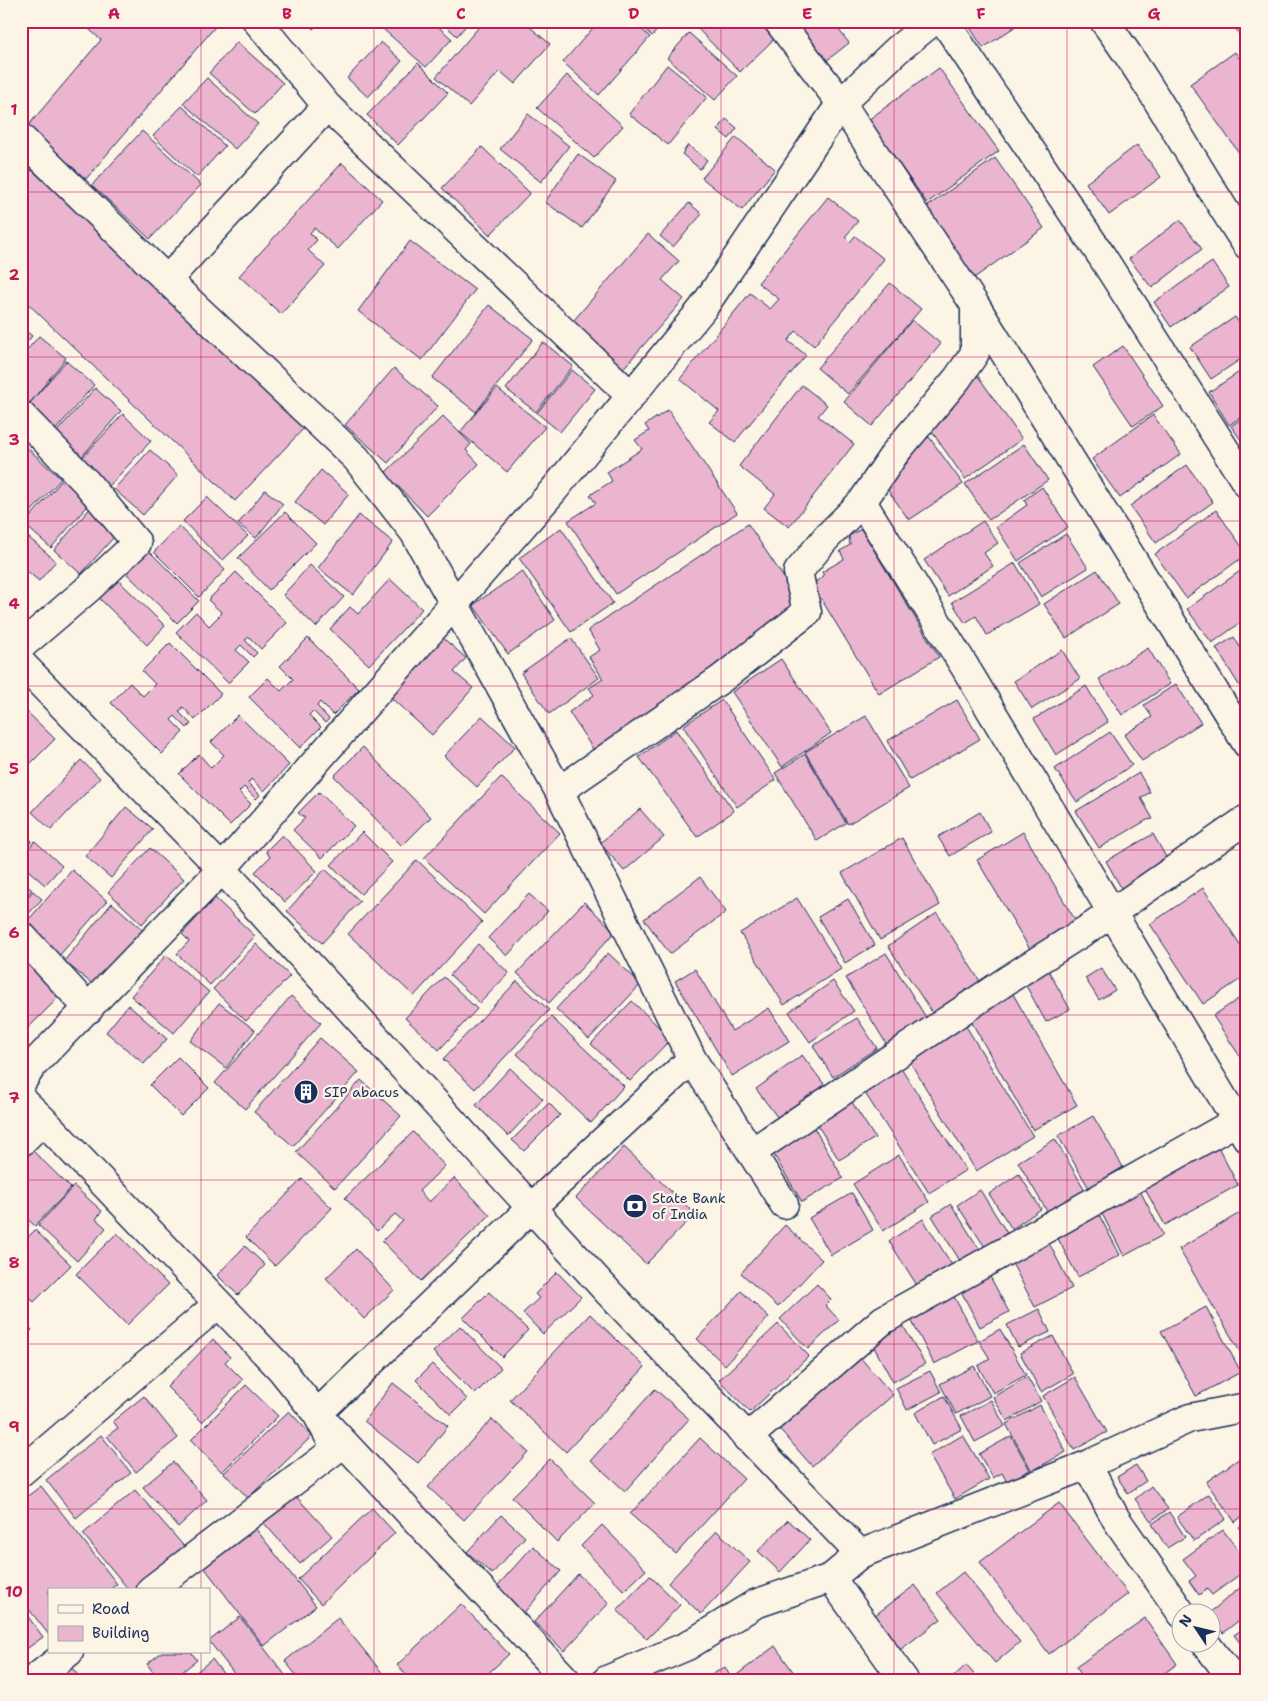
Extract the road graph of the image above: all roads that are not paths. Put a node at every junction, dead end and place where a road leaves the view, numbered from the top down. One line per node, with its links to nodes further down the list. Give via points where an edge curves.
1 (257, 21): 7 (street)
2 (778, 21): 6 (street)
3 (933, 21): 6 (street, via 896,50)
4 (944, 21): 14 (street, via 1102,255)
5 (1104, 21): 9 (street)
6 (841, 103): 11 (street); 12 (street, via 703,308)
7 (327, 106): 10 (street); 12 (street)
8 (21, 138): 10 (street)
9 (1247, 245)
10 (167, 280): 16 (street, via 356,458 414,532)
11 (975, 305): 15 (street, via 975,353 958,379 895,453); 19 (street)
12 (630, 395): 16 (street, via 553,491)
13 (21, 415): 17 (street, via 86,482 137,543)
14 (1247, 484)
15 (862, 502): 20 (street, via 798,572 807,612 721,679); 23 (street)
16 (453, 603): 20 (street); 22 (street)
17 (21, 646)
18 (21, 663): 22 (street)
19 (1247, 744)
20 (559, 792): 26 (street)
21 (1247, 819): 23 (street)
22 (222, 869): 25 (street); 34 (street)
23 (1112, 912): 30 (street); 32 (street)
24 (21, 935): 25 (street)
25 (89, 1009): 27 (street, via 32,1066)
26 (692, 1059): 32 (street); 34 (street)
27 (21, 1083)
28 (21, 1098): 29 (street)
29 (43, 1120): 31 (street); 35 (street)
30 (1242, 1130): 38 (street, via 882,1320)
31 (21, 1142)
32 (752, 1152): 33 (street)
33 (784, 1204)
34 (530, 1208): 37 (street); 38 (street)
35 (217, 1305): 37 (street, via 281,1369); 40 (street)
36 (1247, 1407): 39 (street, via 1190,1418)
37 (317, 1414): 43 (street, via 336,1449); 48 (street)
38 (747, 1438): 41 (street)
39 (1088, 1465): 41 (street); 44 (street, via 1116,1519)
40 (21, 1472)
41 (860, 1554): 42 (street)
42 (831, 1578): 49 (street, via 755,1604 687,1646); 50 (street)
43 (154, 1588)
44 (1175, 1604)
45 (66, 1654): 47 (street)
46 (1214, 1654): 51 (street)
47 (33, 1680)
48 (566, 1680)
49 (607, 1680)
50 (904, 1680)
51 (1234, 1680)

